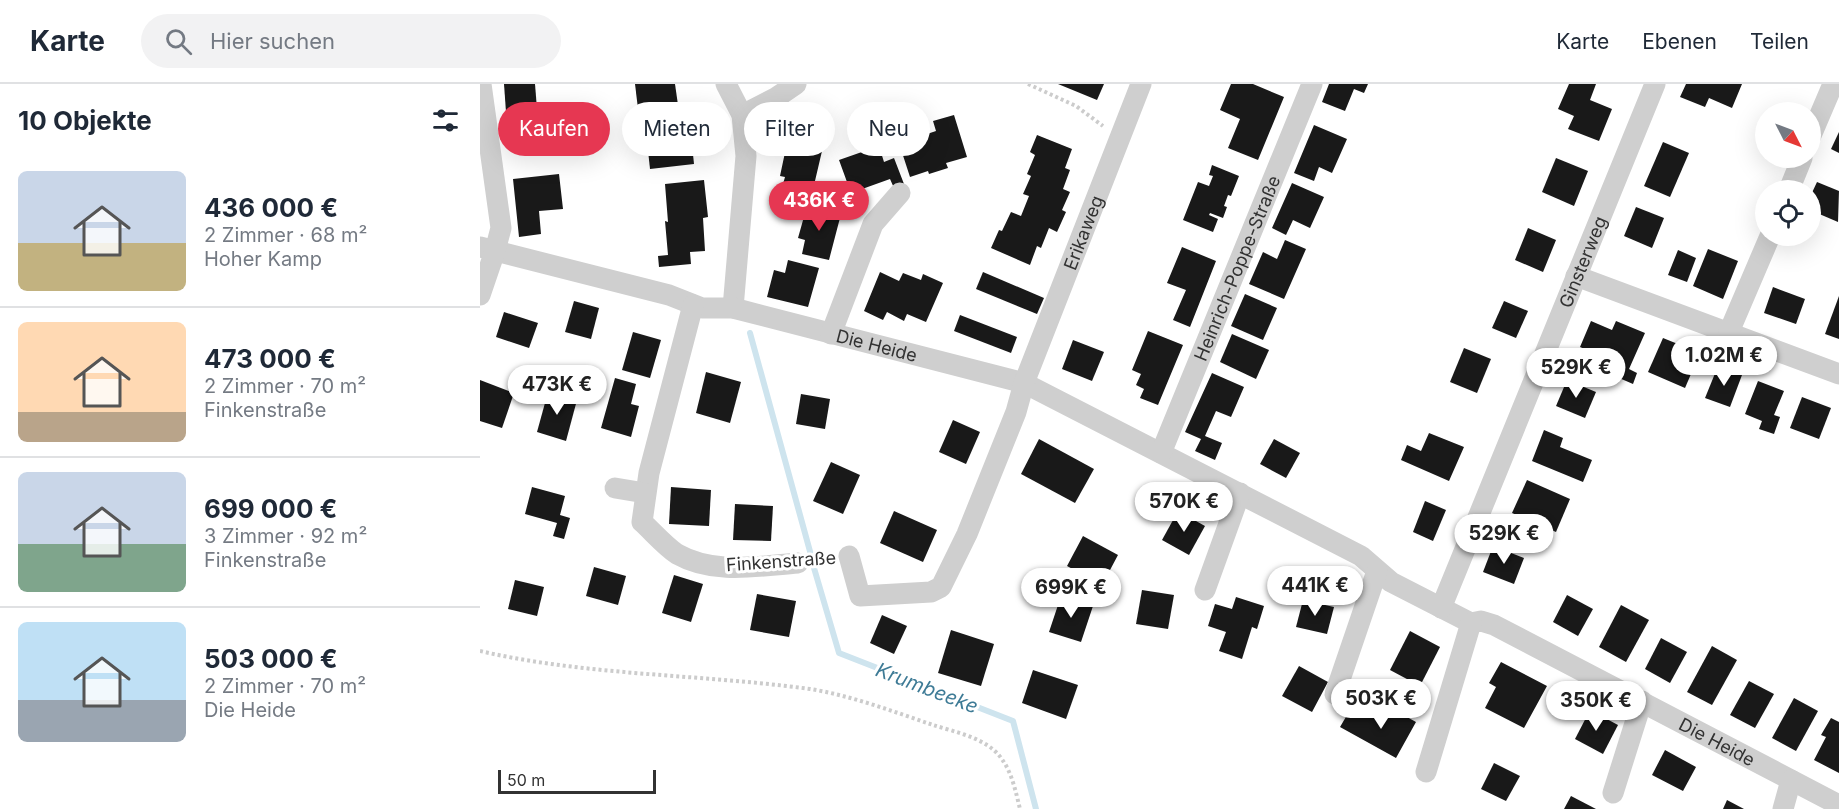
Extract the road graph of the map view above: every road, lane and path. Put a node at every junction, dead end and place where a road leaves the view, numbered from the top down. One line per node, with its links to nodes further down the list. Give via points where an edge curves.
1 (481, 84): 14 (street, via 501,228)
2 (726, 84): 10 (street)
3 (796, 84): 10 (street)
4 (1028, 84): 11 (path, via 1076,106)
5 (1141, 84): 11 (street, Erikaweg)
6 (1312, 84): 23 (street, Heinrich-Poppe-Straße)
7 (1655, 84): 15 (street, Ginsterweg)
8 (1833, 84): 9 (street)
9 (1821, 112)
10 (742, 115): 18 (street, via 746,156)
11 (1119, 137): 22 (street, Erikaweg)
12 (900, 193): 20 (street, via 873,224)
13 (1766, 246): 19 (street)
14 (488, 249): 16 (street); 17 (street, Die Heide, via 658,292)
15 (1576, 276): 19 (street); 31 (street, Ginsterweg)
16 (480, 295)
17 (693, 305): 18 (street, Die Heide); 25 (street, Finkenstraße)
18 (733, 308): 20 (street, Die Heide)
19 (1730, 332): 21 (street)
20 (831, 334): 22 (street, Die Heide)
21 (1839, 374)
22 (1023, 383): 23 (street, Die Heide); 27 (street, Finkenstraße, via 1016,412 967,534 941,587 931,592 860,596)
23 (1161, 453): 26 (street, Die Heide)
24 (615, 488): 25 (street)
25 (645, 493): 28 (street, Finkenstraße, via 642,522 675,552 699,564 734,568)
26 (1240, 493): 29 (street, Die Heide, via 1361,556); 30 (street)
27 (849, 556)
28 (798, 563)
29 (1377, 571): 31 (street, Die Heide); 34 (street)
30 (1205, 590)
31 (1440, 608): 32 (street, Die Heide)
32 (1471, 622): 35 (street, Die Heide, via 1494,625); 36 (street)
33 (480, 651): 40 (path, via 589,668 813,690 878,706 979,740 1001,757)
34 (1335, 694)
35 (1641, 701): 37 (street, Die Heide); 38 (street)
36 (1426, 772)
37 (1791, 780): 39 (street, Die Heide); 41 (street)
38 (1613, 793)
39 (1839, 804)
40 (1020, 809)
41 (1783, 809)

